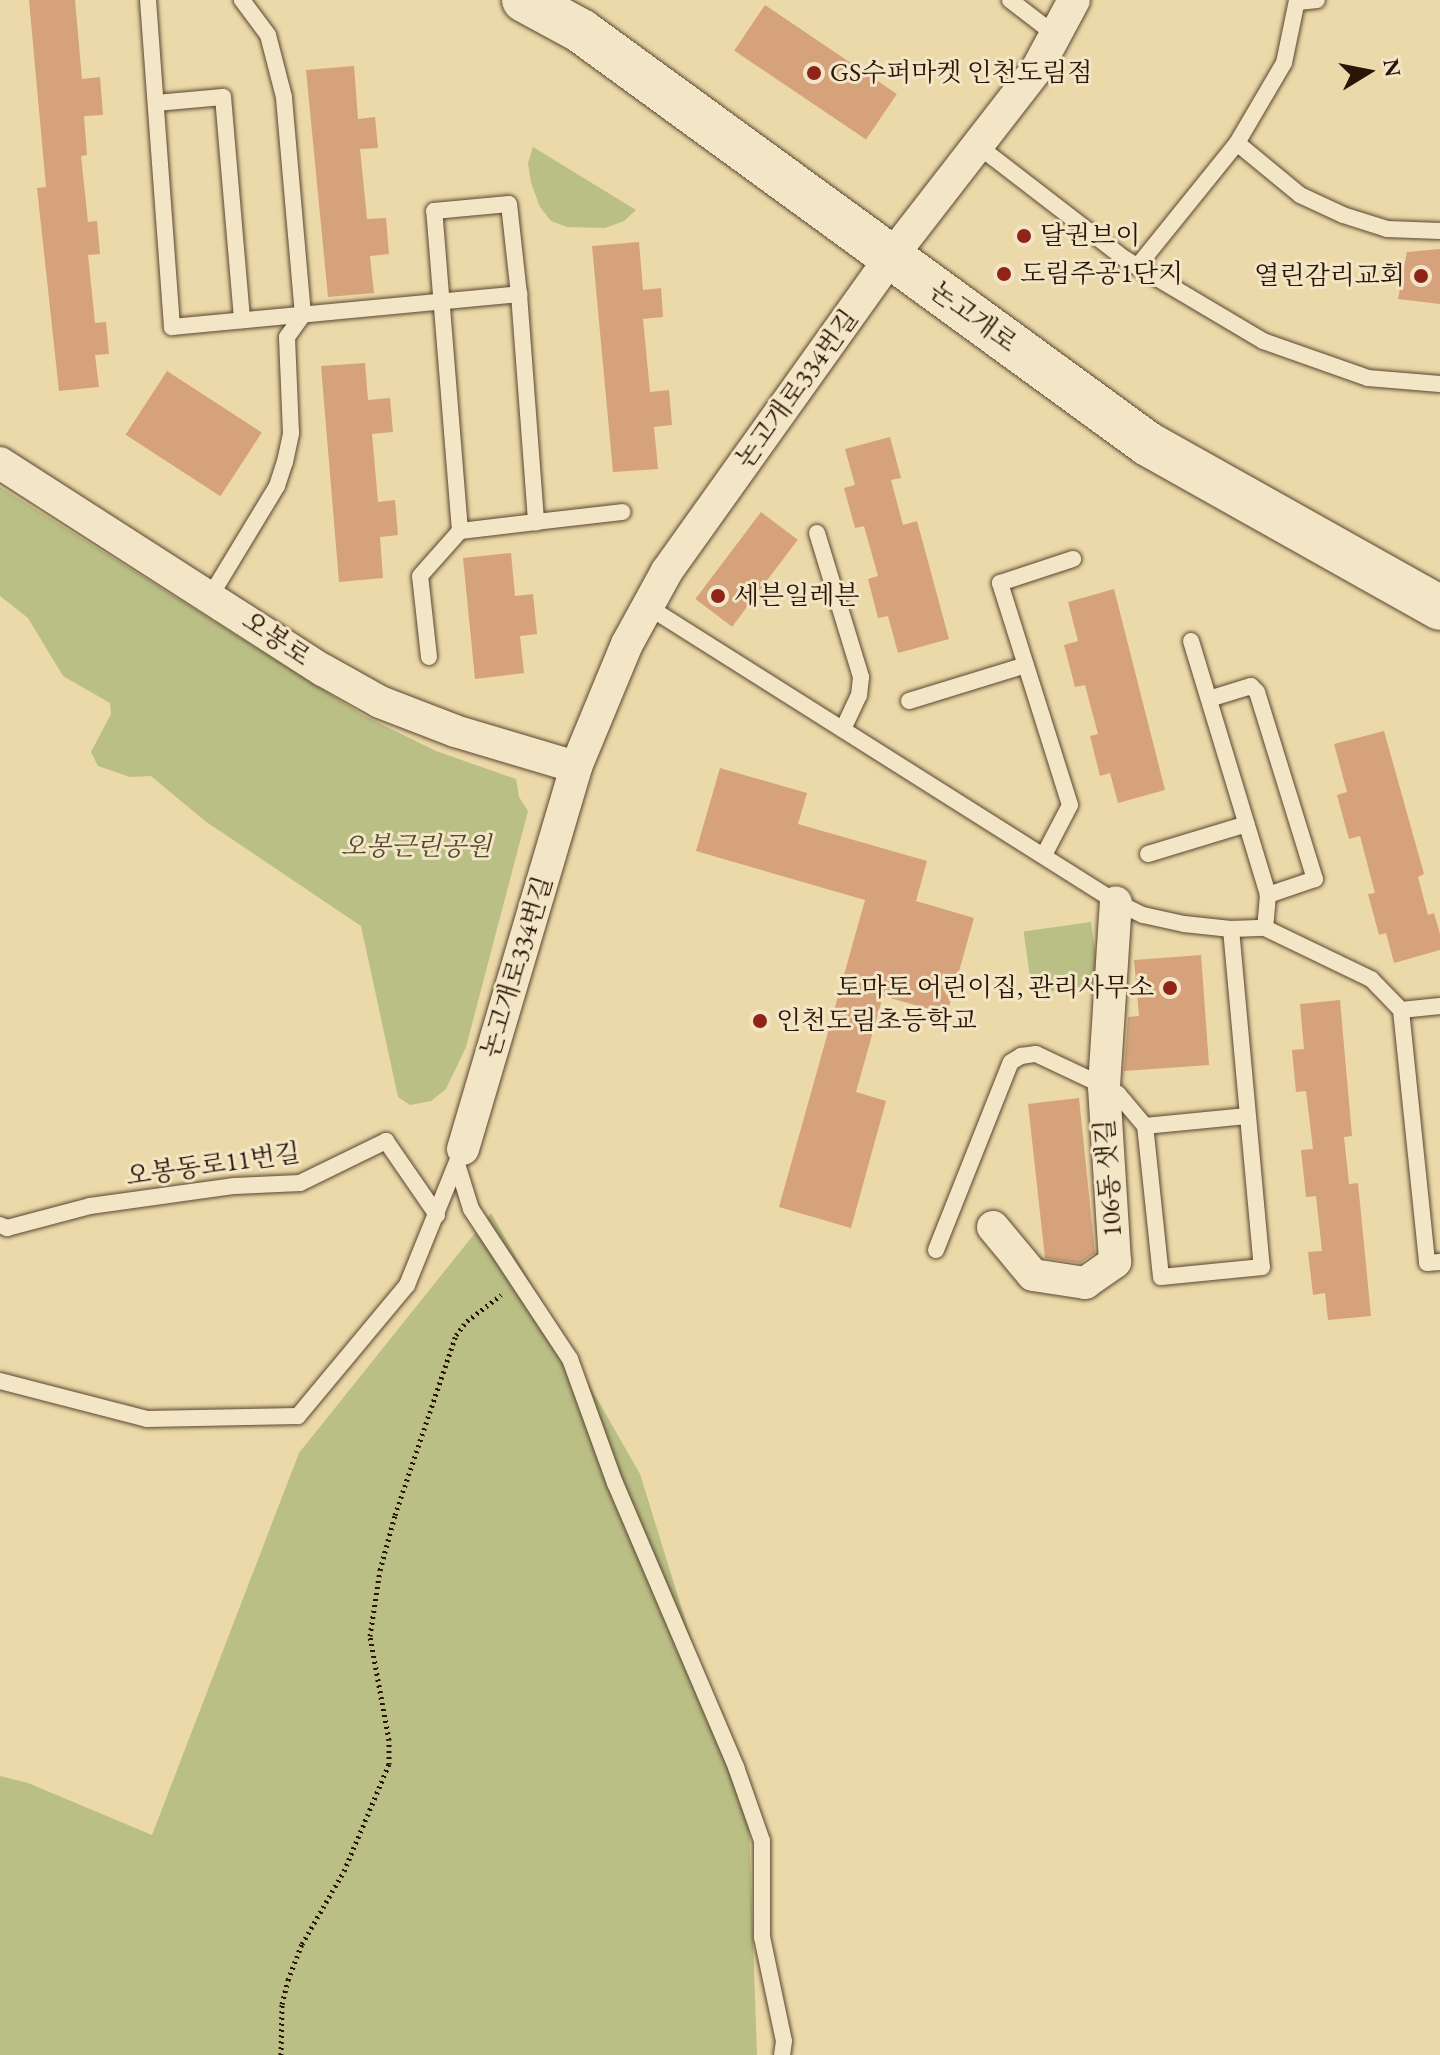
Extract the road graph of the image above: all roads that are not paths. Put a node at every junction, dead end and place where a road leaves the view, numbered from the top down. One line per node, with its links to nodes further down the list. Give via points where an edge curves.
1 (148, 0): 9 (lane)
2 (242, 0): 17 (lane, via 268,35 284,97)
3 (1010, 0): 8 (lane)
4 (1074, 0): 8 (street, 논고개로334번길)
5 (1317, 0): 6 (lane)
6 (1298, 1): 10 (lane, via 1284,63)
7 (543, 4): 13 (main road, 논고개로)
8 (1057, 36): 11 (street, 논고개로334번길)
9 (156, 103): 18 (lane, via 223,97); 18 (lane, via 172,327)
10 (1237, 143): 12 (lane, via 1300,195 1343,215 1387,229); 14 (lane)
11 (977, 145): 13 (street, 논고개로334번길); 14 (lane)
12 (1440, 231)
13 (891, 257): 27 (street, 논고개로334번길); 28 (main road, 논고개로, via 1148,444)
14 (1137, 267): 19 (lane, via 1275,346 1368,378)
15 (519, 294): 16 (lane); 16 (lane, via 509,204 434,211); 22 (lane)
16 (442, 301): 17 (lane); 23 (lane)
17 (303, 315): 18 (lane); 26 (lane, via 287,337 291,433 285,462 266,506)
18 (242, 320)
19 (1440, 384)
20 (0, 463): 26 (street, 오봉로)
21 (622, 512): 22 (lane)
22 (536, 522): 23 (lane)
23 (460, 531): 30 (lane, via 420,576)
24 (817, 533): 34 (lane, via 861,677)
25 (1073, 559): 31 (lane, via 1000,583)
26 (211, 595): 35 (street, 오봉로, via 380,702)
27 (647, 606): 34 (lane); 35 (street, 논고개로334번길)
28 (1440, 608)
29 (1191, 641): 32 (lane)
30 (429, 657)
31 (1026, 665): 33 (lane); 38 (lane, via 1070,805)
32 (1209, 699): 36 (lane); 39 (lane, via 1251,686 1257,692 1315,879)
33 (909, 701)
34 (843, 729): 38 (lane)
35 (576, 767): 48 (street, 논고개로334번길)
36 (1247, 824): 37 (lane); 39 (lane)
37 (1148, 854)
38 (1044, 855): 40 (lane)
39 (1268, 895): 41 (lane)
40 (1116, 902): 42 (lane, via 1143,915); 45 (street)
41 (1265, 928): 42 (lane); 44 (lane, via 1371,979)
42 (1231, 929): 46 (lane)
43 (1440, 1006): 44 (lane)
44 (1401, 1010): 53 (lane, via 1427,1263)
45 (1104, 1086): 47 (lane, via 1118,1094); 51 (street, 106동 샛길, via 1115,1262 1085,1283 1033,1275); 52 (lane, via 1036,1054 1011,1062)
46 (1247, 1116): 47 (lane); 47 (lane, via 1262,1267 1161,1277)
47 (1145, 1126)
48 (460, 1156): 49 (lane, 논고개로334번길); 55 (lane, via 471,1209 570,1359 615,1483 736,1767 762,1841 762,1937 784,2041)
49 (437, 1215): 50 (lane, 오봉동로11번길, via 386,1141 300,1183 235,1186 90,1206 7,1228); 54 (lane, 논고개로334번길, via 407,1285 298,1416 147,1419)
50 (0, 1225)
51 (993, 1227)
52 (936, 1250)
53 (1440, 1262)
54 (0, 1381)
55 (782, 2055)

